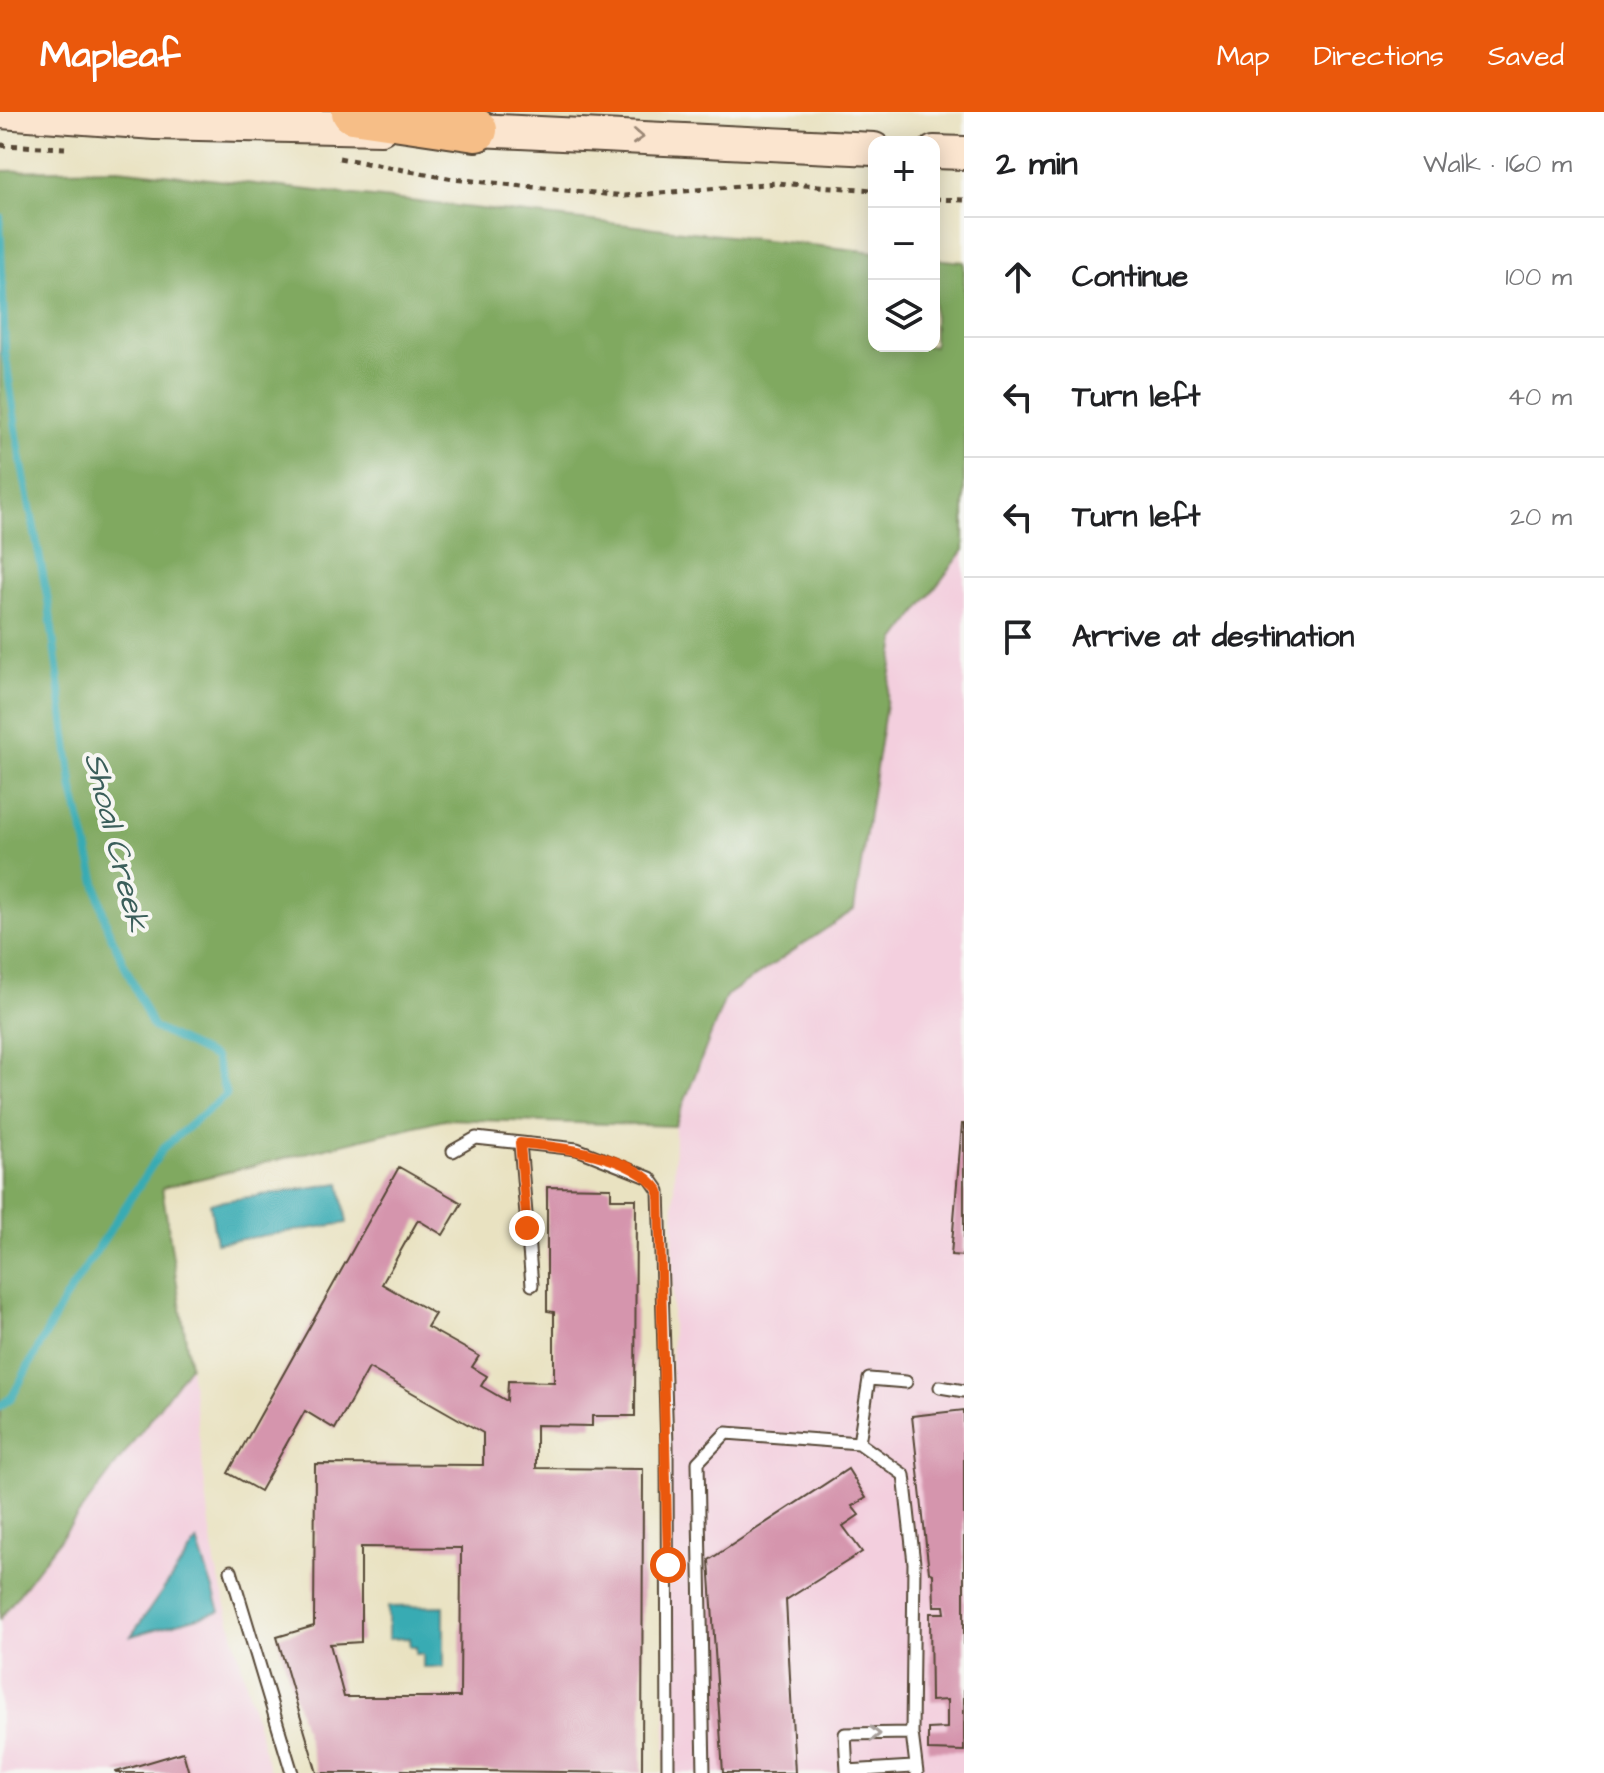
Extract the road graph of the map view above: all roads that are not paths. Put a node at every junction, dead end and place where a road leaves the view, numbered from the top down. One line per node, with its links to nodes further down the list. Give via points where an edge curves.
1 (1, 112): 3 (main road, via 155,123)
2 (353, 112): 3 (highway)
3 (476, 130): 4 (main road, one-way to 4)
4 (868, 149)
5 (940, 152): 6 (main road)
6 (964, 153)
7 (520, 1143): 8 (lane, via 476,1138); 9 (lane); 18 (lane, via 577,1149 650,1178 659,1191 667,1446)
8 (453, 1151)
9 (532, 1285)
10 (906, 1382): 13 (lane, via 869,1379)
11 (940, 1387): 12 (lane)
12 (964, 1391)
13 (859, 1443): 15 (lane, via 904,1475 914,1563); 19 (lane, via 726,1433 698,1462)
14 (231, 1571): 17 (lane)
15 (912, 1733): 16 (lane); 16 (lane, one-way to 15, via 847,1771 845,1734)
16 (915, 1770)
17 (292, 1773)
18 (668, 1773)
19 (704, 1773)

